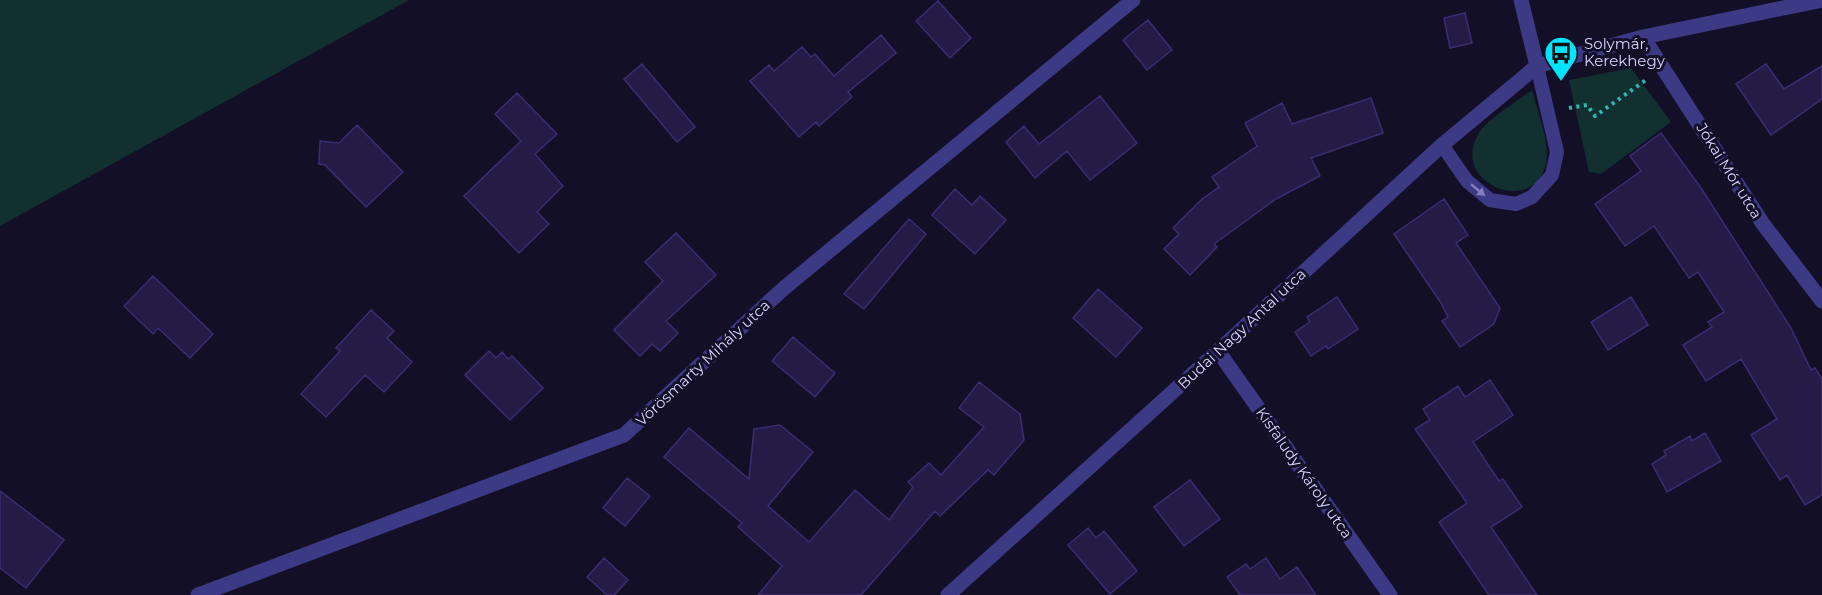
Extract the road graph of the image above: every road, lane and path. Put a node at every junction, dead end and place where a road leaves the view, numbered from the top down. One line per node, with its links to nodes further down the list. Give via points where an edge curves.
1 (1132, 0): 11 (street, Vörösmarty Mihály utca, via 783,289 624,435)
2 (1521, 0): 5 (street)
3 (1822, 0): 4 (street)
4 (1643, 37): 5 (street); 6 (street, Jókai Mór utca)
5 (1537, 66): 7 (lane); 8 (street, Budai Nagy Antal utca)
6 (1664, 68): 7 (path, via 1595,116 1587,105); 9 (street, Jókai Mór utca, via 1763,224)
7 (1546, 112): 8 (lane, one-way to 7, via 1467,181 1490,200 1516,204 1532,197 1552,175 1557,152)
8 (1442, 145): 10 (street, Budai Nagy Antal utca)
9 (1822, 301)
10 (1218, 351): 12 (street, Budai Nagy Antal utca); 13 (street, Kisfaludy Károly utca)
11 (198, 595)
12 (948, 595)
13 (1390, 595)

